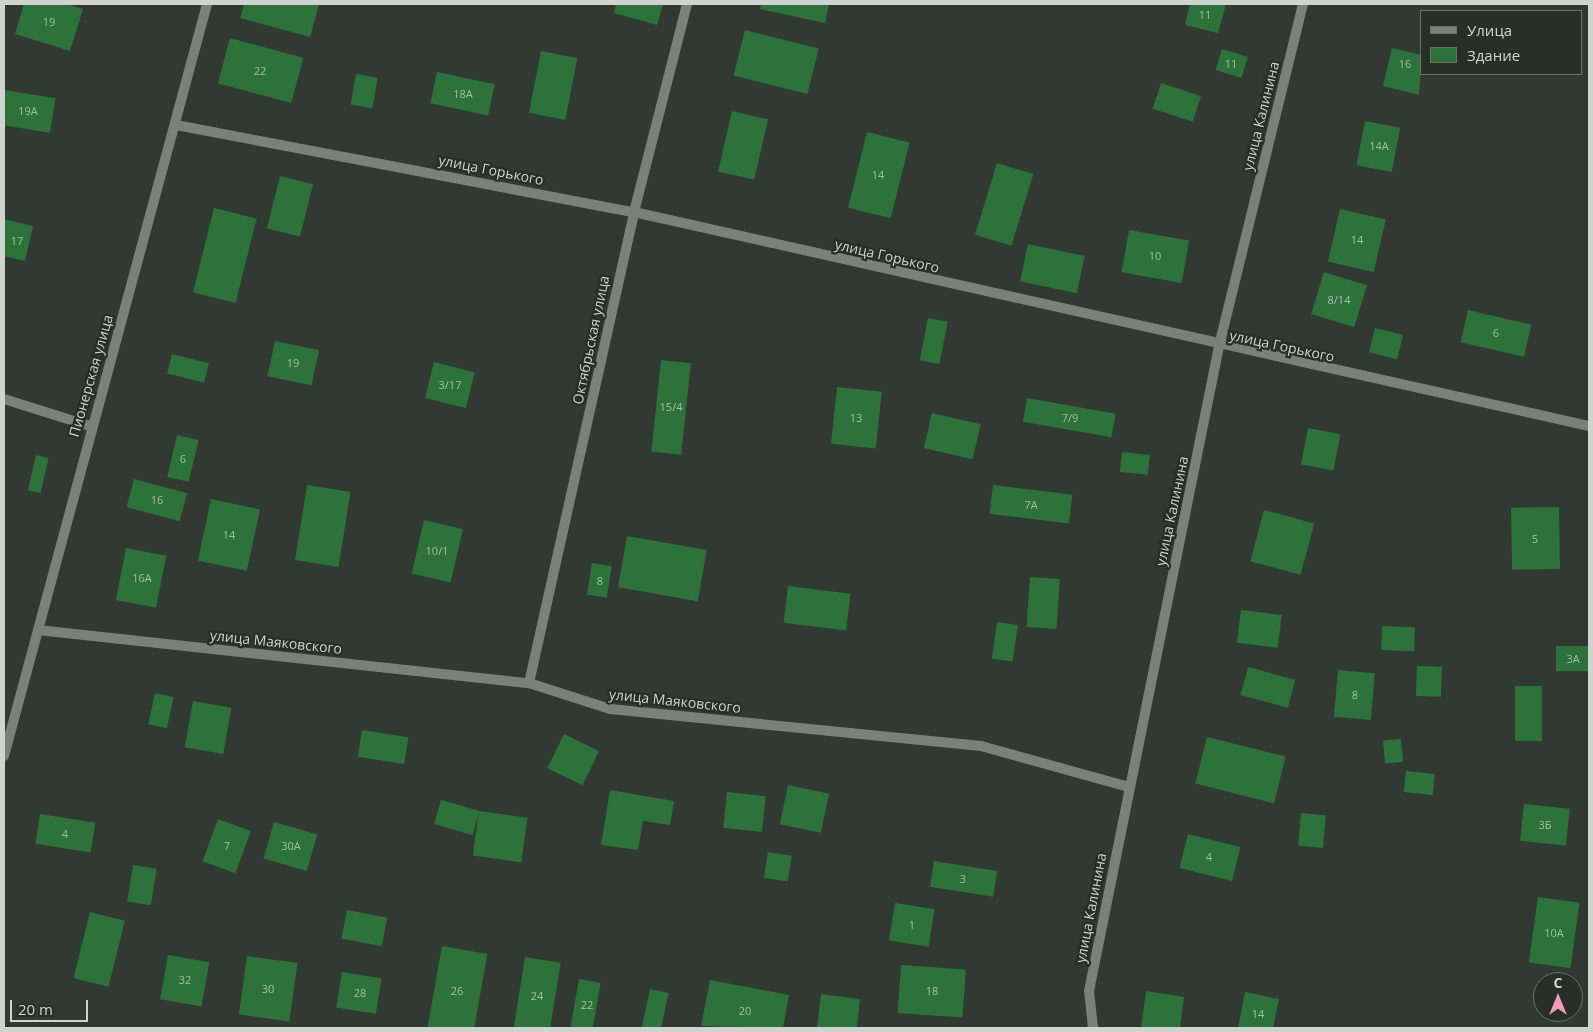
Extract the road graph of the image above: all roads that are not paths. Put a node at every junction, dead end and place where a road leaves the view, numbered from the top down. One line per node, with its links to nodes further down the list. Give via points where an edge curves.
1 (207, 4): 4 (street, Пионерская улица)
2 (687, 4): 5 (street, Октябрьская улица)
3 (1302, 4): 6 (street, улица Калинина)
4 (176, 125): 5 (street, улица Горького); 8 (street, Пионерская улица)
5 (634, 212): 6 (street, улица Горького); 11 (street, Октябрьская улица)
6 (1219, 346): 9 (street, улица Горького); 13 (street, улица Калинина)
7 (4, 398): 8 (street)
8 (90, 426): 10 (street, Пионерская улица)
9 (1589, 426)
10 (38, 630): 11 (street, улица Маяковского); 12 (street, Пионерская улица)
11 (529, 683): 13 (street, улица Маяковского, via 610,709 981,746)
12 (4, 756)
13 (1129, 787): 14 (street, улица Калинина, via 1089,991)
14 (1093, 1028)

